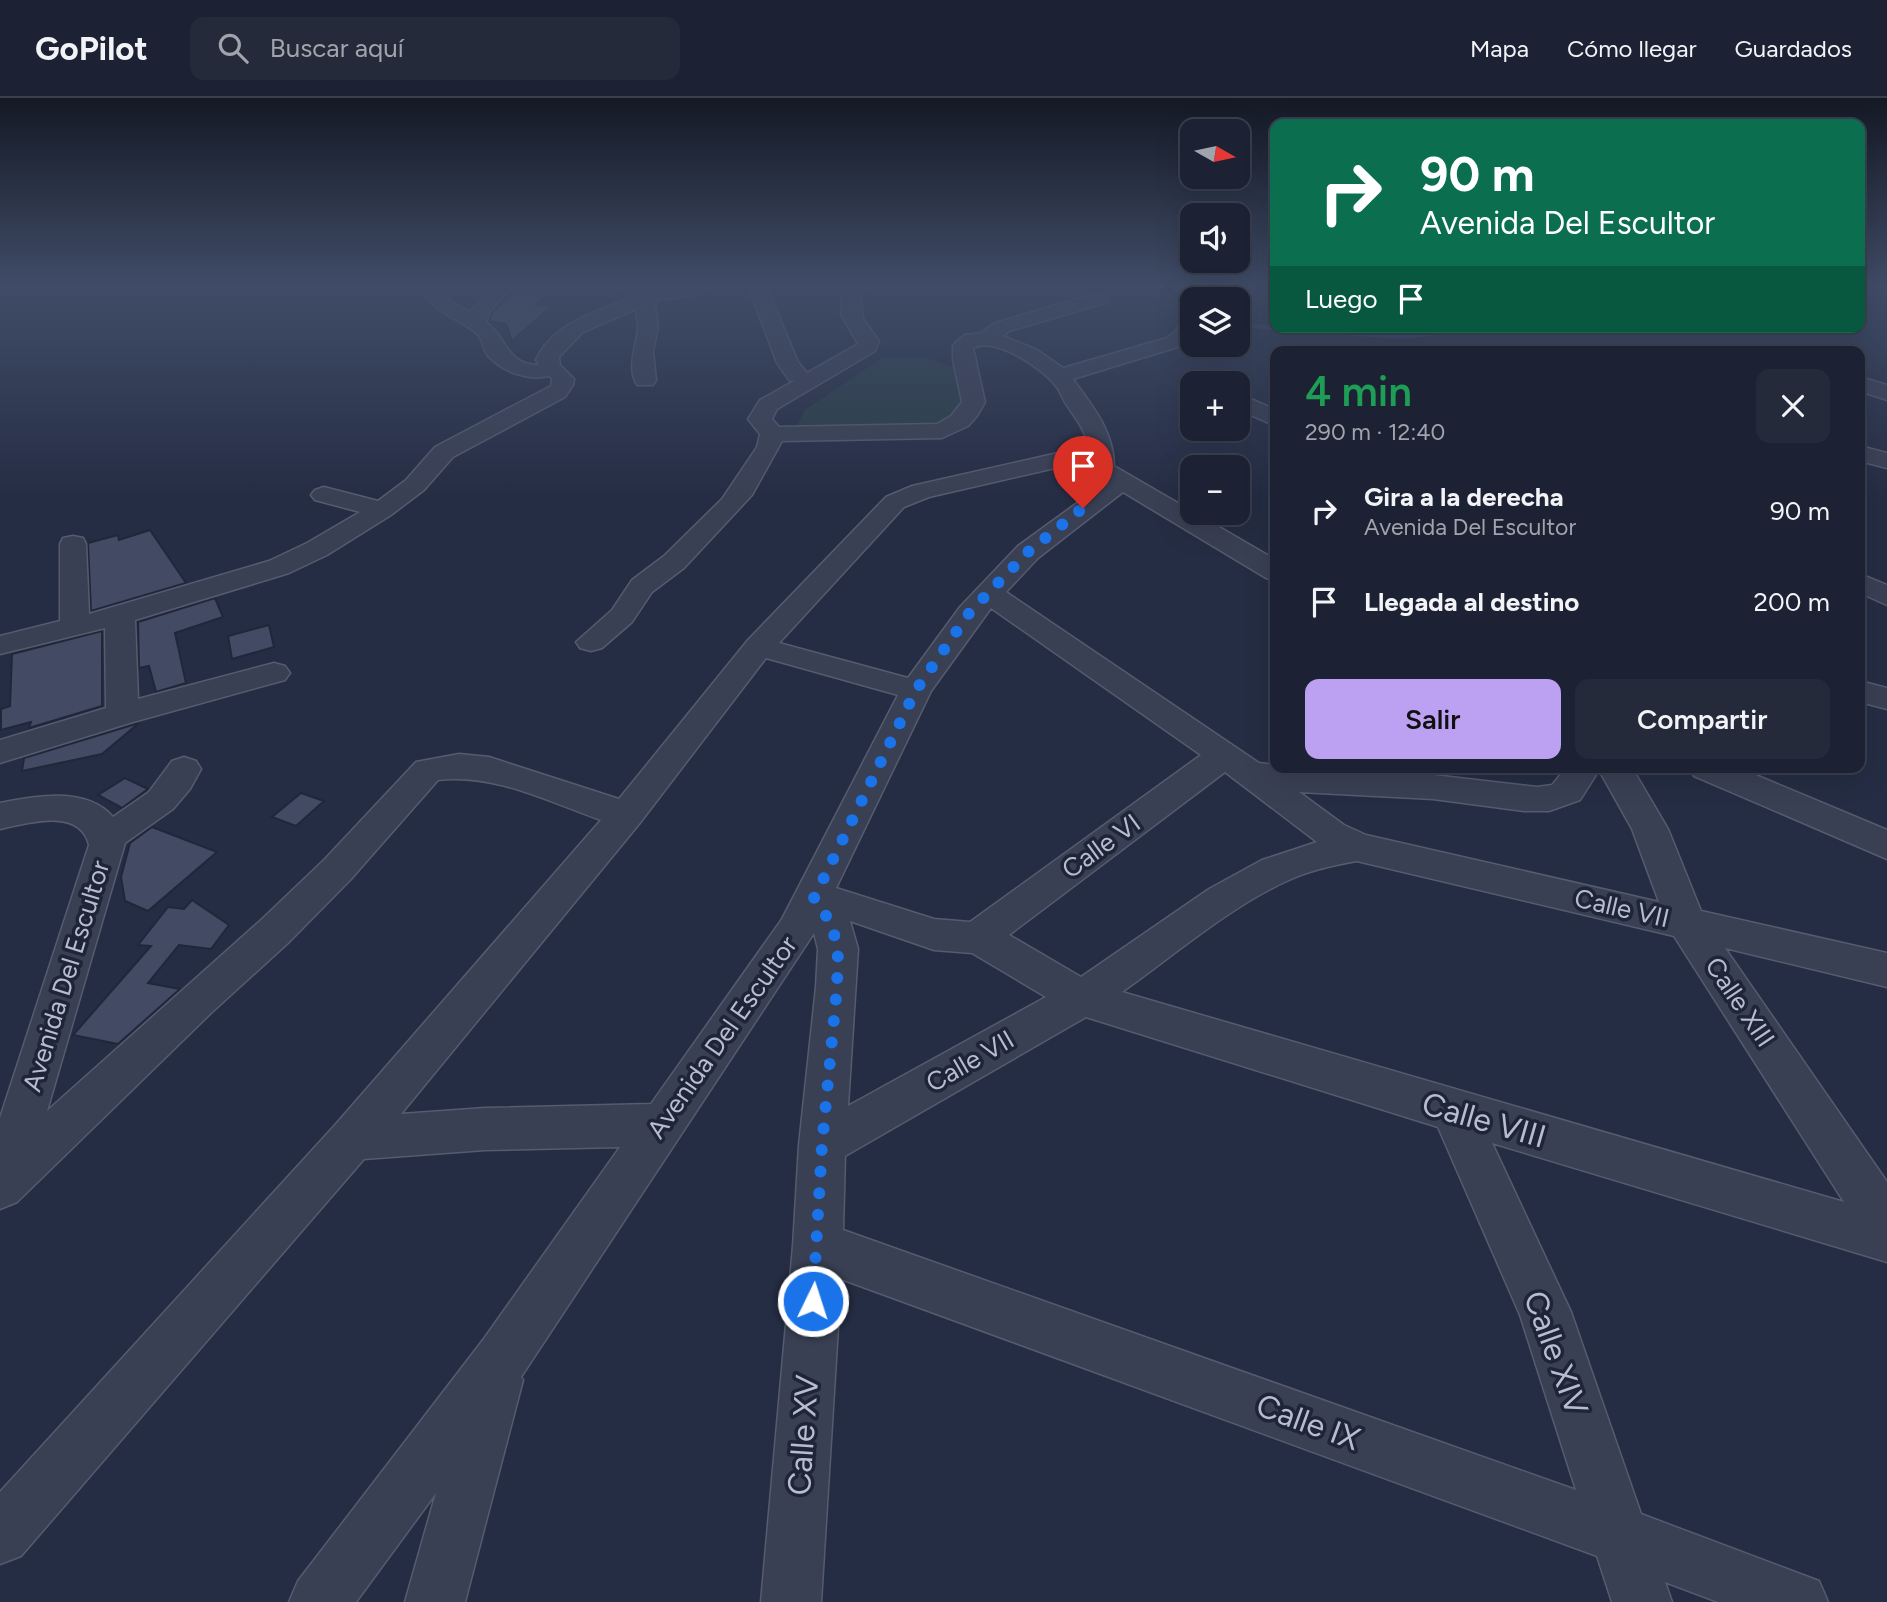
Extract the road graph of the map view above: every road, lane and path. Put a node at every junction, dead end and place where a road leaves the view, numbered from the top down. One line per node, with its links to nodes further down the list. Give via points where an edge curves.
1 (507, 358): 9 (street, via 531,373)
2 (548, 358): 9 (street)
3 (644, 358): 12 (street)
4 (786, 358): 10 (street)
5 (849, 358): 17 (street, via 768,405 760,419)
6 (966, 358): 17 (street, via 974,393 972,406 942,430)
7 (1032, 358): 11 (street)
8 (1120, 358): 11 (street)
9 (552, 369): 22 (street, via 564,378 557,392 444,452 415,485)
10 (797, 375)
11 (1060, 376): 20 (street, via 1096,432)
12 (646, 380)
13 (1865, 385): 14 (street)
14 (1887, 393)
15 (1250, 405): 16 (street)
16 (1270, 412)
17 (772, 434): 32 (street, via 769,447 731,504 674,562 642,586 622,616)
18 (1865, 454): 19 (street)
19 (1887, 461)
20 (1103, 468): 24 (street); 28 (street, Avenida Del Escultor, via 1083,508 1028,552); 34 (street, via 921,491 895,502)
21 (324, 495): 22 (street)
22 (382, 510): 30 (street, via 279,567)
23 (73, 544): 31 (street)
24 (1270, 568)
25 (1887, 577): 26 (street)
26 (1865, 580)
27 (1865, 584): 29 (street)
28 (989, 593): 36 (street, Avenida Del Escultor, via 970,612); 41 (street)
29 (1887, 596)
30 (120, 615): 31 (street); 39 (street)
31 (75, 624): 33 (street)
32 (591, 642)
33 (0, 645)
34 (759, 647): 36 (street); 48 (street)
35 (274, 673): 39 (street)
36 (916, 690): 53 (street, Avenida Del Escultor)
37 (1865, 692): 38 (street)
38 (1887, 699)
39 (122, 714): 40 (street)
40 (0, 752)
41 (1237, 764): 42 (street); 52 (street, via 1331,834); 55 (street, Calle VI)
42 (1270, 768)
43 (184, 769): 50 (street, via 164,799)
44 (1319, 773): 45 (street, via 1548,798 1562,796)
45 (1580, 773)
46 (1618, 773): 54 (street, Calle XIII, via 1650,829)
47 (1718, 773): 51 (street)
48 (626, 815): 60 (street); 62 (street, via 489,769 459,765 428,769 338,869)
49 (0, 816): 50 (street, Avenida Del Escultor, via 49,807 75,810 96,820)
50 (107, 837): 62 (street, Avenida Del Escultor)
51 (1887, 845)
52 (1357, 847): 54 (street, Calle VII); 57 (street, Calle VII, via 1275,870 1223,900)
53 (814, 898): 55 (street, via 868,911 938,937); 59 (street, Avenida Del Escultor); 61 (street, Calle XV, via 831,923 838,949)
54 (1686, 922): 56 (street, Calle VII); 63 (street, Calle XIII)
55 (978, 937): 57 (street, Calle VIII)
56 (1887, 970)
57 (1099, 986): 58 (street, Calle VIII); 61 (street, Calle VII)
58 (1454, 1111): 64 (street, Calle VIII); 67 (street, Calle XIV, via 1545,1312)
59 (661, 1125): 60 (street, via 485,1129); 66 (street, Avenida Del Escultor)
60 (352, 1139): 68 (street)
61 (822, 1145): 65 (street, Calle XV)
62 (0, 1187)
63 (1887, 1224)
64 (1887, 1238)
65 (818, 1246): 67 (street, Calle IX); 71 (street, Calle XV)
66 (502, 1359): 69 (street, Avenida Del Escultor); 70 (street)
67 (1617, 1534): 72 (street, Calle XIV); 73 (street, Calle IX)
68 (0, 1535)
69 (319, 1602)
70 (435, 1602)
71 (791, 1602)
72 (1642, 1602)
73 (1798, 1602)

